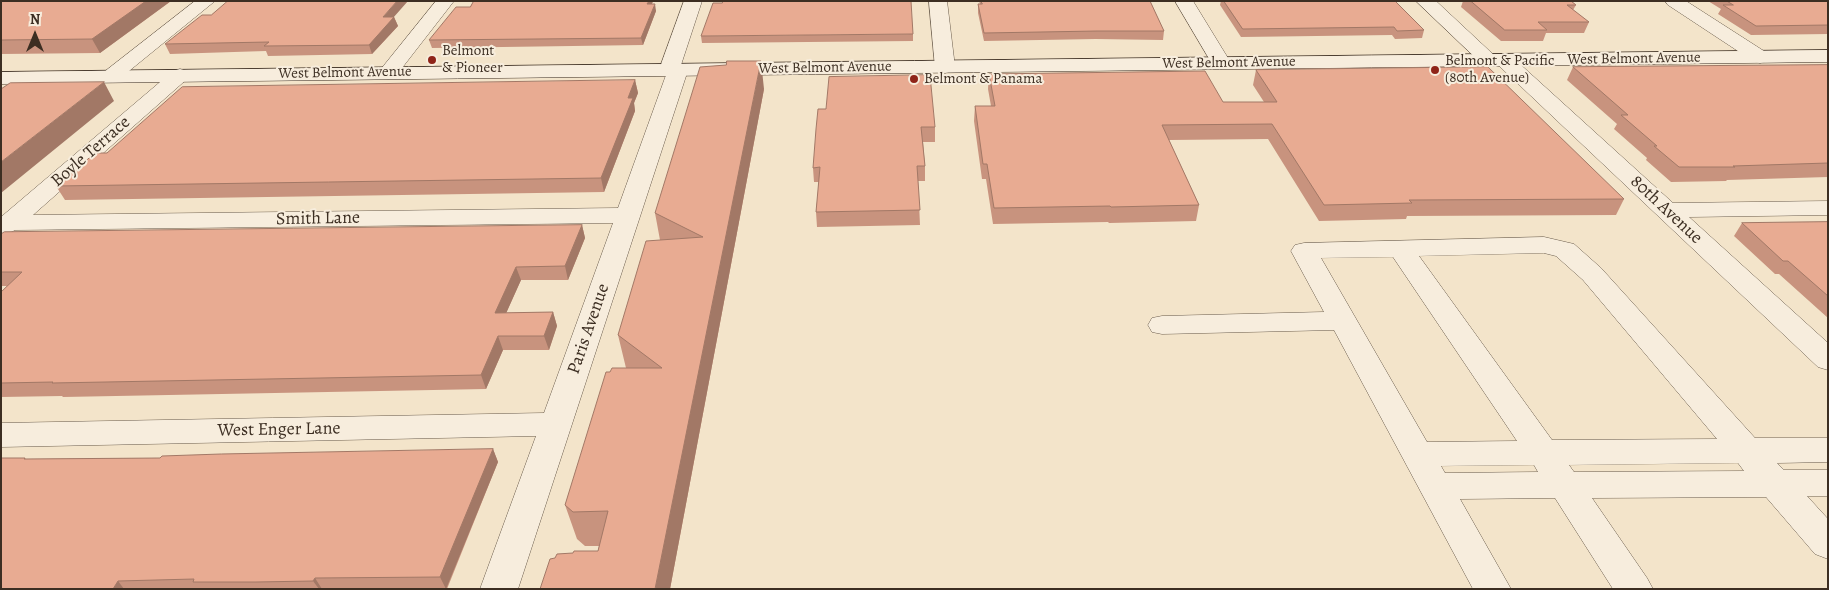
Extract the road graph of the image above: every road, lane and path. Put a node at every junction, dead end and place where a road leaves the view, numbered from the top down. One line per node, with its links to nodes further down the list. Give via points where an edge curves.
1 (206, 1): 16 (street)
2 (445, 1): 14 (street)
3 (693, 1): 13 (street, Paris Avenue)
4 (938, 1): 12 (street)
5 (1184, 1): 11 (street)
6 (1425, 1): 10 (street, 80th Avenue)
7 (1674, 1): 9 (street)
8 (1828, 56): 9 (street, West Belmont Avenue)
9 (1760, 57): 10 (street, West Belmont Avenue)
10 (1497, 60): 11 (street, West Belmont Avenue); 19 (street, 80th Avenue)
11 (1221, 63): 12 (street, West Belmont Avenue)
12 (945, 66): 13 (street, West Belmont Avenue)
13 (674, 70): 14 (street, West Belmont Avenue); 20 (street, Paris Avenue)
14 (388, 73): 15 (street, West Belmont Avenue)
15 (180, 75): 16 (street, West Belmont Avenue); 21 (street, Boyle Terrace)
16 (110, 76): 17 (street, West Belmont Avenue)
17 (1, 78)
18 (1828, 208): 19 (street)
19 (1666, 210): 25 (street, 80th Avenue)
20 (628, 215): 21 (street, Smith Lane); 26 (street, Paris Avenue)
21 (5, 226)
22 (1400, 249): 23 (street, via 1304,251); 28 (street, via 1544,245 1564,250 1592,274); 30 (street)
23 (1343, 321): 24 (street); 31 (street)
24 (1162, 325)
25 (1828, 360)
26 (556, 424): 27 (street, West Enger Lane); 37 (street, Paris Avenue)
27 (1, 435)
28 (1746, 450): 29 (street); 30 (street); 32 (street)
29 (1828, 450)
30 (1543, 453): 31 (street); 35 (street)
31 (1417, 454): 34 (street)
32 (1774, 483): 33 (street); 35 (street); 36 (street)
33 (1828, 483)
34 (1436, 486): 35 (street); 38 (street)
35 (1566, 486): 39 (street)
36 (1828, 544)
37 (499, 589)
38 (1492, 589)
39 (1634, 589)

